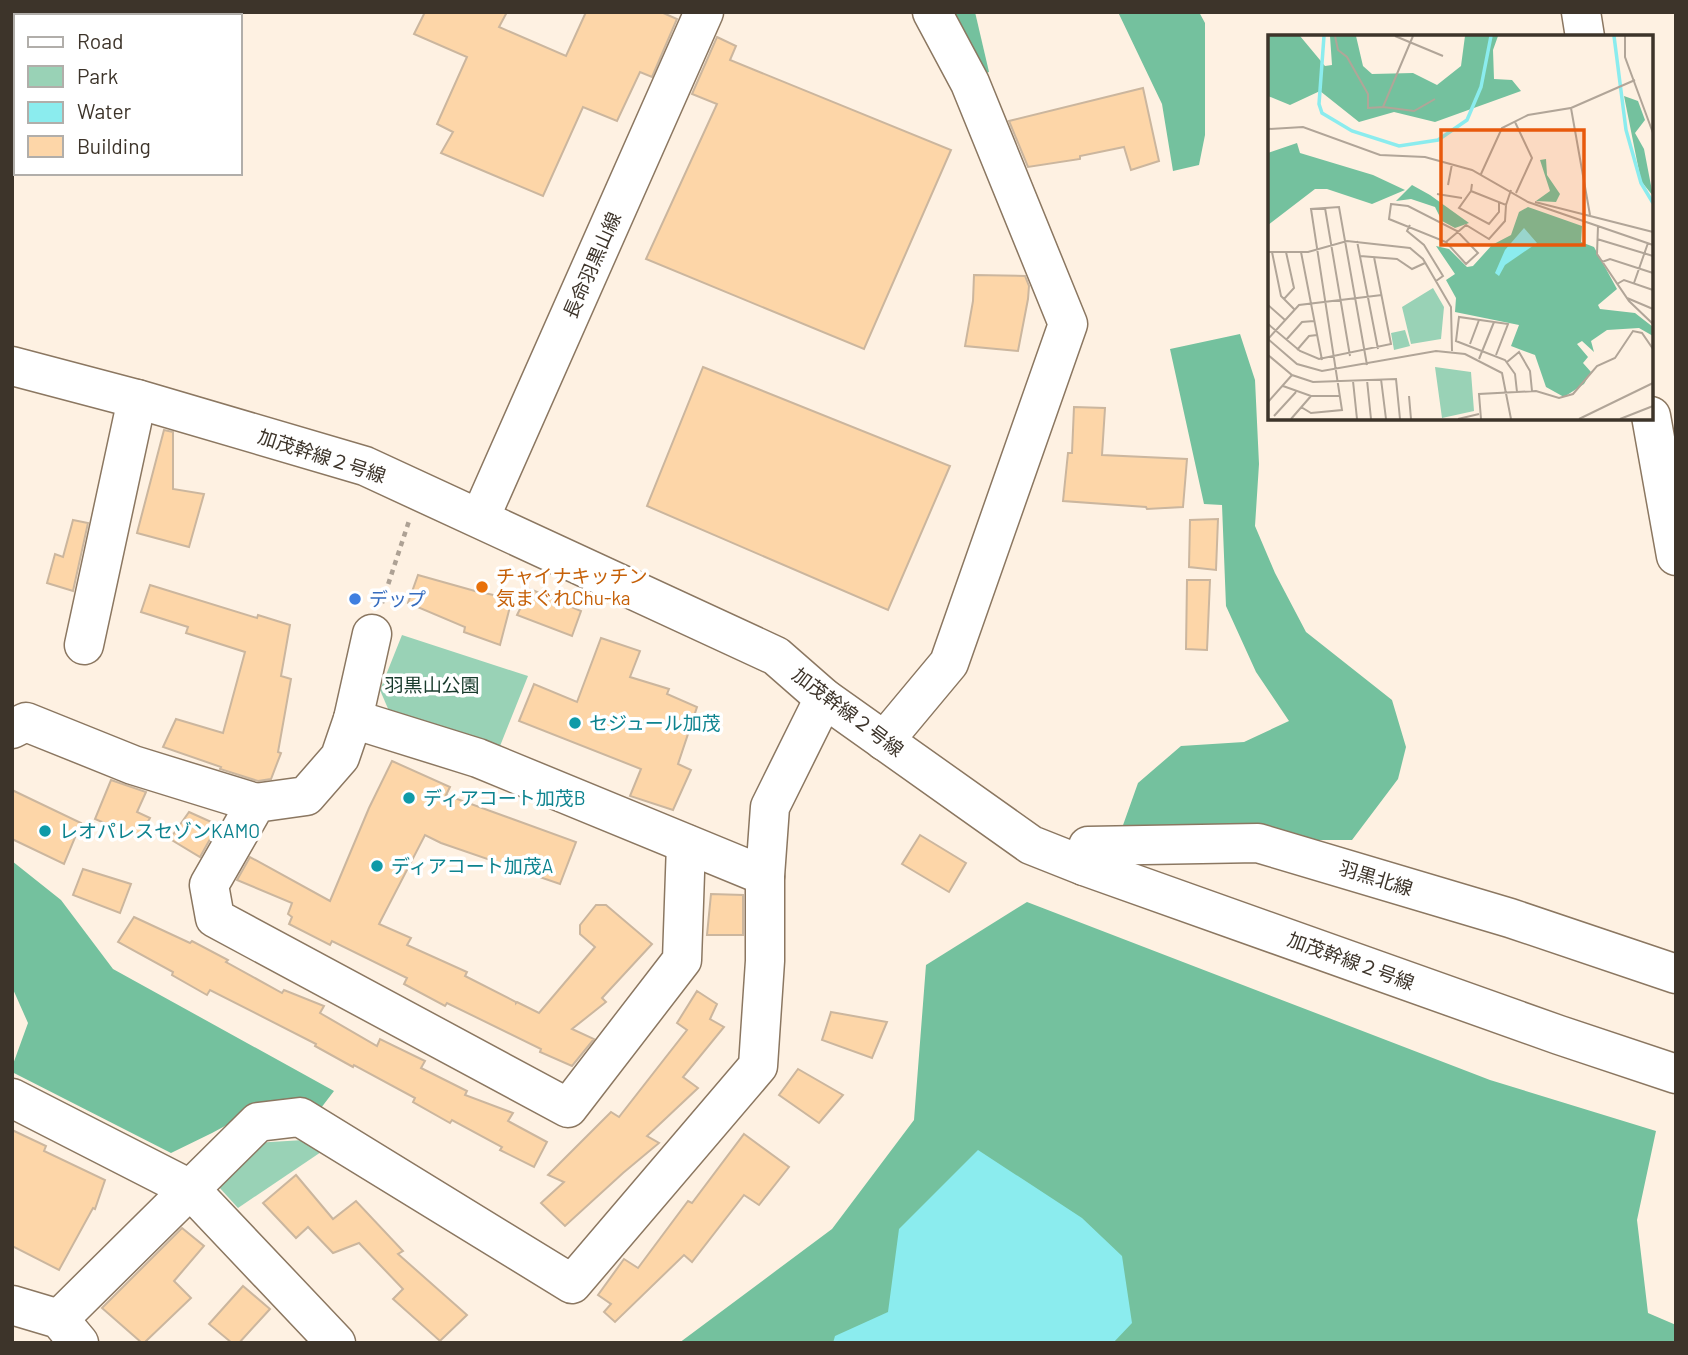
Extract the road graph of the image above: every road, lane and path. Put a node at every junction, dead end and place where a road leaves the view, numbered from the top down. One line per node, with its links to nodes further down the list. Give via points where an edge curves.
1 (704, 12): 9 (street, 長命羽黒山線)
2 (932, 12): 16 (street, via 971,83 1068,324 949,663)
3 (1581, 12): 4 (street)
4 (1585, 35)
5 (12, 366): 6 (street, 加茂幹線２号線)
6 (137, 399): 8 (street, 加茂幹線２号線, via 365,466); 12 (street)
7 (1652, 420): 10 (street)
8 (419, 490): 9 (street, 加茂幹線２号線); 11 (path)
9 (480, 518): 13 (street, 加茂幹線２号線, via 776,656)
10 (1676, 556)
11 (372, 634): 14 (street)
12 (84, 645)
13 (824, 698): 16 (street, 加茂幹線２号線); 20 (street, via 770,807)
14 (354, 719): 17 (street, via 340,757 306,796); 18 (street, via 478,758)
15 (12, 729): 17 (street, via 26,722 133,765)
16 (884, 741): 19 (street, 加茂幹線２号線, via 1031,845)
17 (256, 803): 18 (street, via 209,885 215,918 568,1108 682,960)
18 (685, 844): 20 (street)
19 (1084, 866): 21 (street, 羽黒北線, via 1088,846 1258,842); 22 (street, 加茂幹線２号線)
20 (765, 876): 24 (street, via 758,1066 572,1284 300,1117 258,1122)
21 (1676, 974)
22 (1676, 1074)
23 (12, 1098): 24 (street)
24 (190, 1189): 26 (street); 27 (street)
25 (12, 1305): 26 (street)
26 (69, 1331)
27 (336, 1343)

